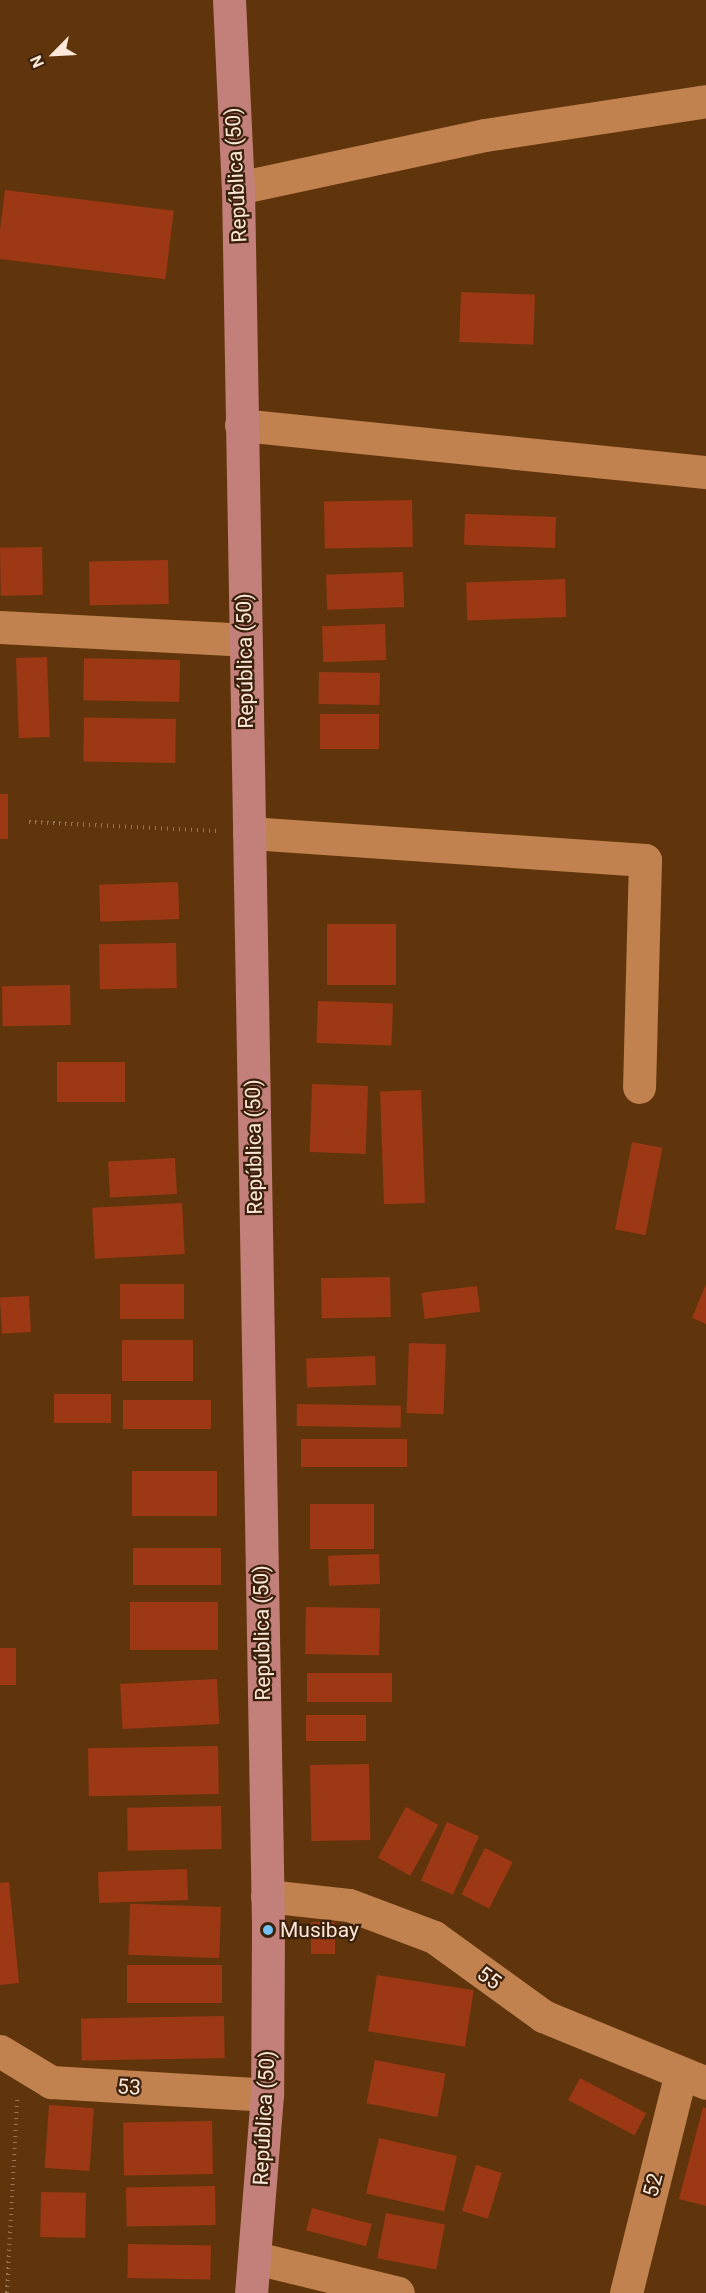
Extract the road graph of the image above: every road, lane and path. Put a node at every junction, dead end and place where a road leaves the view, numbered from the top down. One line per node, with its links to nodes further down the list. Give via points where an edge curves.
1 (229, 0): 3 (main road, República (50))
2 (706, 101): 3 (street, via 485,135)
3 (238, 188): 4 (main road, República (50))
4 (241, 425): 5 (street); 7 (main road, República (50))
5 (706, 472)
6 (0, 627): 7 (street)
7 (245, 640): 9 (main road, República (50))
8 (29, 822): 9 (path)
9 (249, 833): 10 (street, via 645,860); 11 (main road, República (50))
10 (639, 1088)
11 (267, 1896): 13 (street, 55, via 349,1905 434,1937 543,2016); 14 (main road, República (50))
12 (9, 2056): 14 (street, 53, via 51,2082); 16 (path)
13 (693, 2080): 19 (street, 52)
14 (267, 2095): 15 (main road, República (50))
15 (256, 2258): 17 (main road, República (50)); 18 (street)
16 (7, 2293)
17 (251, 2293)
18 (398, 2293)
19 (626, 2293)

